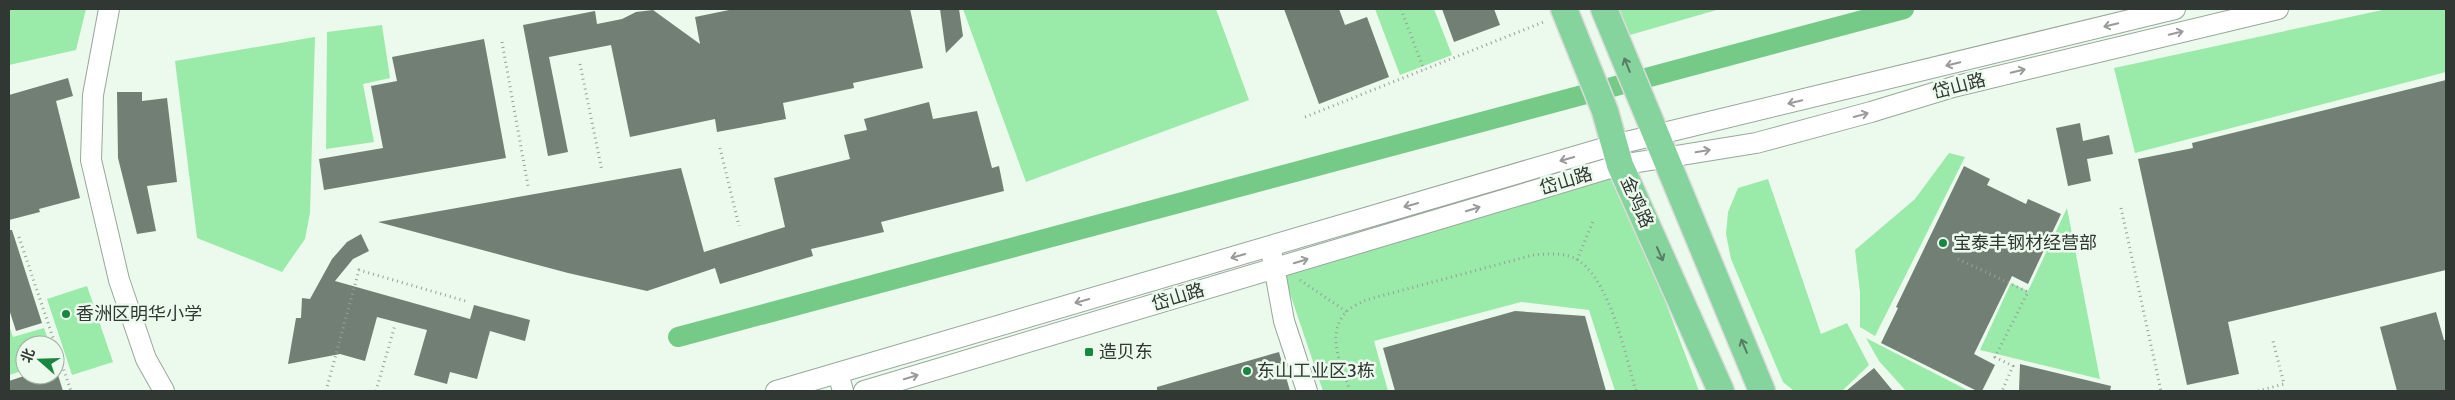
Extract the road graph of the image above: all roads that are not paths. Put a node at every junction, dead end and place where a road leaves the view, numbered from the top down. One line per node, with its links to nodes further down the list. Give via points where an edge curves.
1 (110, 9): 11 (street, via 93,95 91,160 120,280 146,359)
2 (1604, 9): 6 (main road, one-way to 2)
3 (2175, 9): 6 (street, 岱山路, one-way to 6)
4 (2278, 9): 6 (street, 岱山路, one-way to 4, via 1756,143 1953,87)
5 (1564, 11): 7 (main road, 金鸡路, via 1605,111)
6 (1661, 147): 7 (street, 岱山路); 16 (main road, one-way to 6)
7 (1617, 155): 8 (street, 岱山路, one-way to 8); 9 (street, 岱山路, one-way to 7); 15 (main road, 金鸡路, one-way to 15)
8 (1270, 246): 9 (street); 10 (street, 岱山路, one-way to 10)
9 (1274, 268): 13 (street, 岱山路, one-way to 9); 14 (street, via 1284,321)
10 (841, 382): 12 (street, 岱山路)
11 (164, 391)
12 (776, 391)
13 (864, 391)
14 (1307, 391)
15 (1721, 391)
16 (1762, 391)

